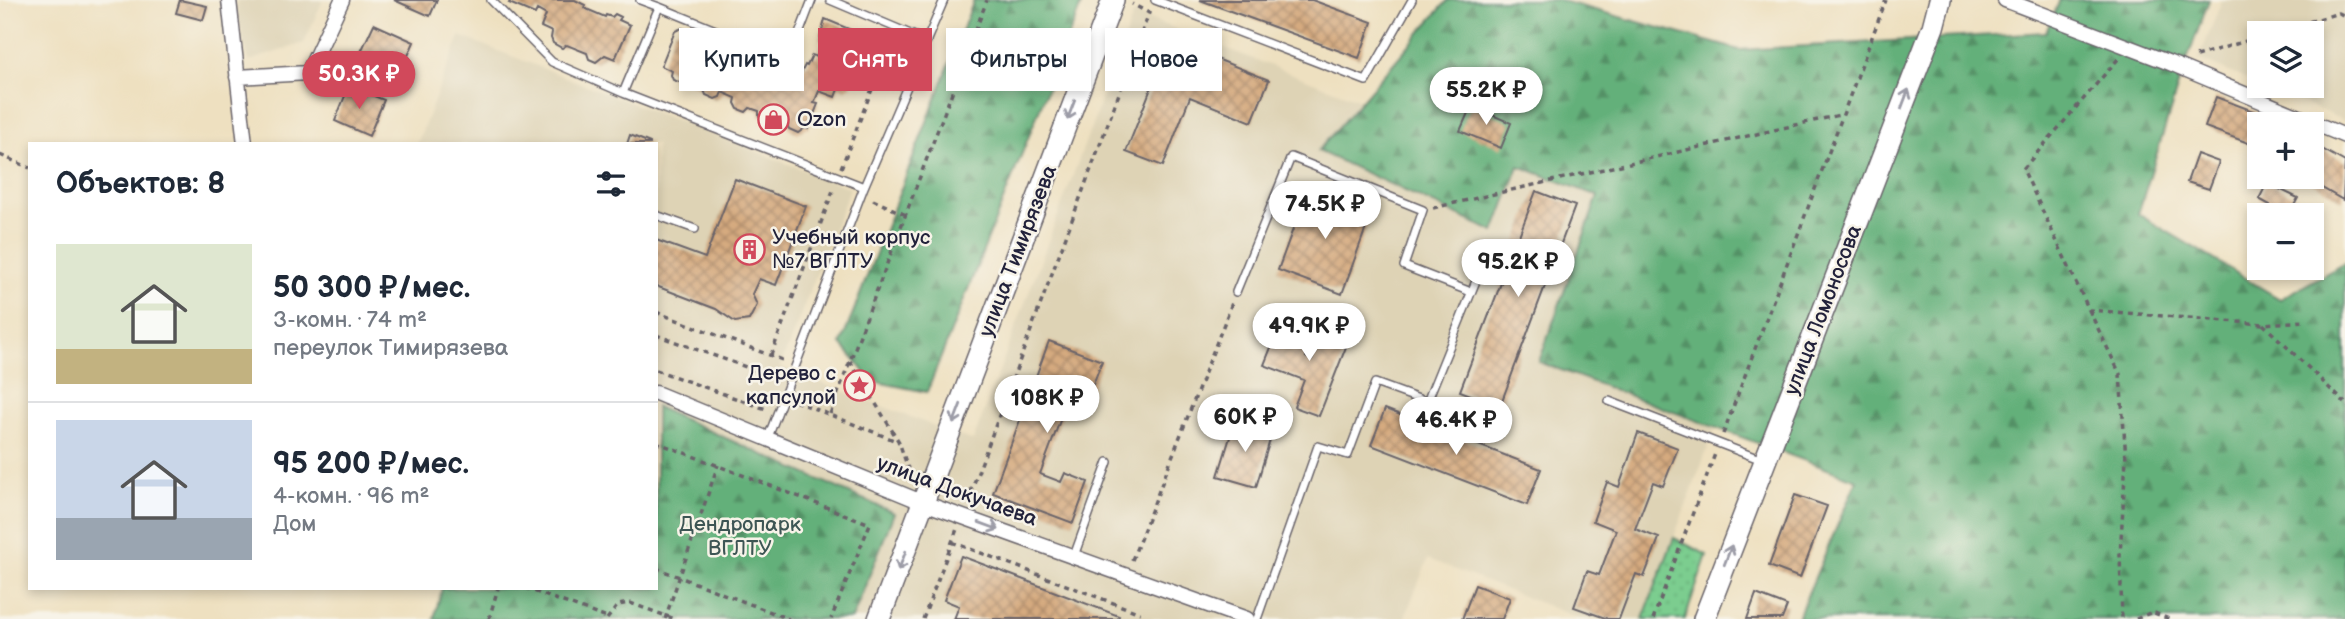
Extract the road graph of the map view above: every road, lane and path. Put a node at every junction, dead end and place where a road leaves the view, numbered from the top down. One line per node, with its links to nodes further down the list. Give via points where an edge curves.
1 (342, 0): 24 (street, via 308,73)
2 (491, 0): 27 (lane, via 552,62)
3 (640, 0): 16 (lane)
4 (812, 0): 16 (lane, via 789,61)
5 (830, 0): 19 (lane)
6 (944, 0): 20 (lane)
7 (987, 0): 36 (path)
8 (1113, 0): 64 (main road, улица Тимирязева, one-way to 64)
9 (1123, 0): 65 (path, via 1149,13)
10 (1155, 0): 11 (lane, via 1366,81)
11 (1412, 0)
12 (1886, 0): 28 (path)
13 (1940, 0): 62 (main road, улица Ломоносова, one-way to 13)
14 (2005, 0): 22 (street)
15 (226, 1): 24 (street)
16 (659, 7): 27 (lane)
17 (2345, 16): 18 (path, via 2339,13)
18 (2312, 21)
19 (896, 28)
20 (932, 29)
21 (2247, 41): 23 (path)
22 (2128, 47): 23 (street); 42 (path, via 2023,169)
23 (2170, 63): 29 (street)
24 (237, 77): 30 (street)
25 (871, 91): 33 (path)
26 (906, 91): 34 (lane)
27 (623, 93): 33 (lane)
28 (1844, 114): 35 (path); 60 (path)
29 (2345, 136)
30 (245, 142)
31 (0, 155): 32 (path)
32 (28, 167)
33 (838, 177): 34 (lane); 47 (path)
34 (863, 191): 36 (path); 49 (lane)
35 (1423, 210): 40 (lane, via 1291,157); 41 (lane, via 1404,266)
36 (905, 215): 48 (path)
37 (658, 216): 38 (lane)
38 (695, 229)
39 (1482, 266): 41 (lane)
40 (1236, 292): 69 (path)
41 (1471, 292): 83 (lane, via 1427,402 1375,383 1348,455 1318,446)
42 (2089, 310): 45 (path); 86 (path, via 2120,374 2126,459 2120,555)
43 (658, 313): 47 (path)
44 (2305, 321): 45 (path)
45 (2263, 324): 55 (path)
46 (658, 336): 51 (path)
47 (771, 355): 49 (path)
48 (850, 361): 57 (path); 57 (path, via 900,442)
49 (796, 365): 51 (lane)
50 (658, 371): 56 (path)
51 (789, 383): 53 (lane)
52 (658, 394): 58 (street, улица Докучаева)
53 (783, 397): 56 (lane); 57 (path)
54 (1609, 401): 60 (lane)
55 (2345, 403)
56 (777, 413): 58 (lane)
57 (830, 414)
58 (767, 440): 64 (street, улица Докучаева)
59 (658, 443): 63 (path)
60 (1719, 444): 62 (lane); 84 (path)
61 (1108, 461): 67 (lane)
62 (1765, 461): 85 (main road, улица Ломоносова, one-way to 62)
63 (718, 465): 70 (path); 79 (path, via 870,524)
64 (924, 503): 65 (street, улица Докучаева); 80 (main road, улица Тимирязева, one-way to 80)
65 (962, 517): 66 (path); 67 (street, улица Докучаева, one-way to 67)
66 (952, 542): 73 (path); 81 (path)
67 (1073, 556): 69 (street, улица Докучаева)
68 (658, 569): 70 (path)
69 (1126, 575): 82 (street, улица Докучаева)
70 (680, 577): 74 (path); 78 (path)
71 (497, 590): 76 (path)
72 (530, 590): 75 (path)
73 (1140, 614)
74 (666, 617): 75 (path, via 630,603 618,605); 77 (path)
75 (607, 618)
76 (489, 619)
77 (674, 619)
78 (789, 619)
79 (831, 619)
80 (879, 619)
81 (923, 619)
82 (1247, 619)
83 (1257, 619)
84 (1653, 619)
85 (1703, 619)
86 (2122, 619)
87 (2136, 619): 88 (path, via 2152,612)
88 (2169, 619)

